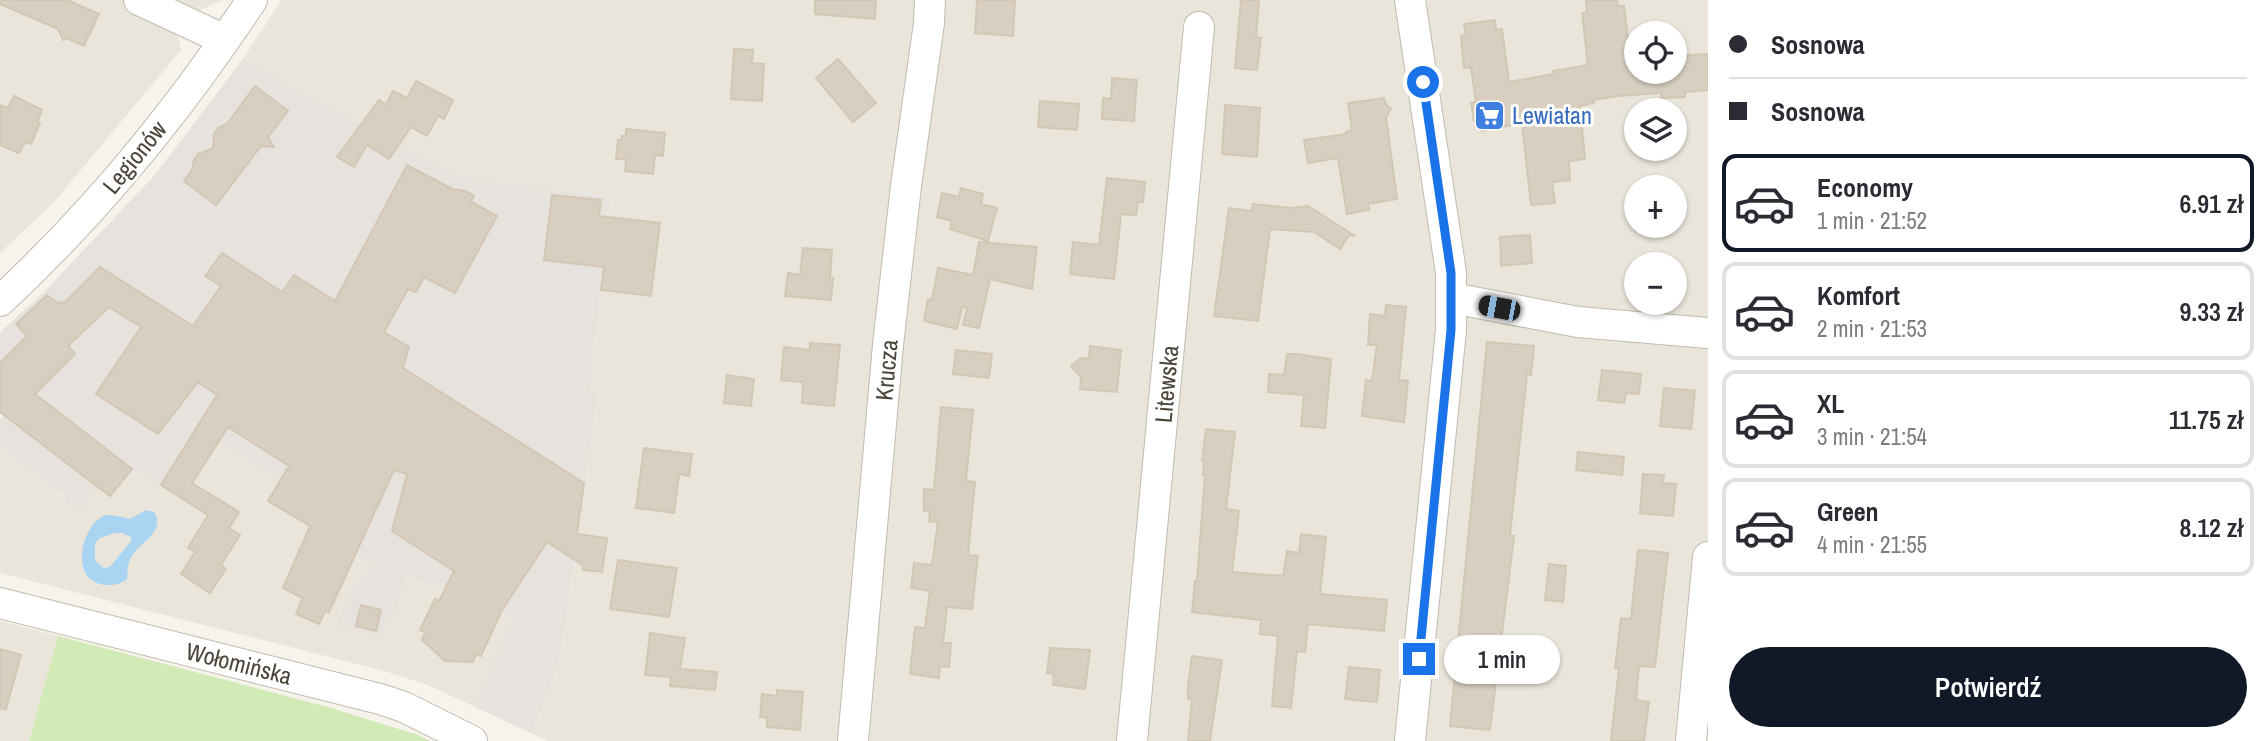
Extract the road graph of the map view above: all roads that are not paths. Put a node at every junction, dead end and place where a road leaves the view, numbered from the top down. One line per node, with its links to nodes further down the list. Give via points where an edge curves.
1 (139, 0): 6 (street)
2 (252, 0): 6 (street, Legionów)
3 (930, 0): 13 (street, Krucza, via 888,345)
4 (1410, 0): 7 (street)
5 (1199, 27): 14 (street, Litewska)
6 (225, 40): 8 (street, Legionów, via 111,186)
7 (1452, 298): 9 (street, via 1578,322); 15 (street)
8 (0, 301)
9 (1708, 333)
10 (1708, 556): 16 (street)
11 (0, 603): 12 (street, Wołomińska, via 380,699)
12 (472, 741)
13 (853, 741)
14 (1132, 741)
15 (1410, 741)
16 (1691, 741)

